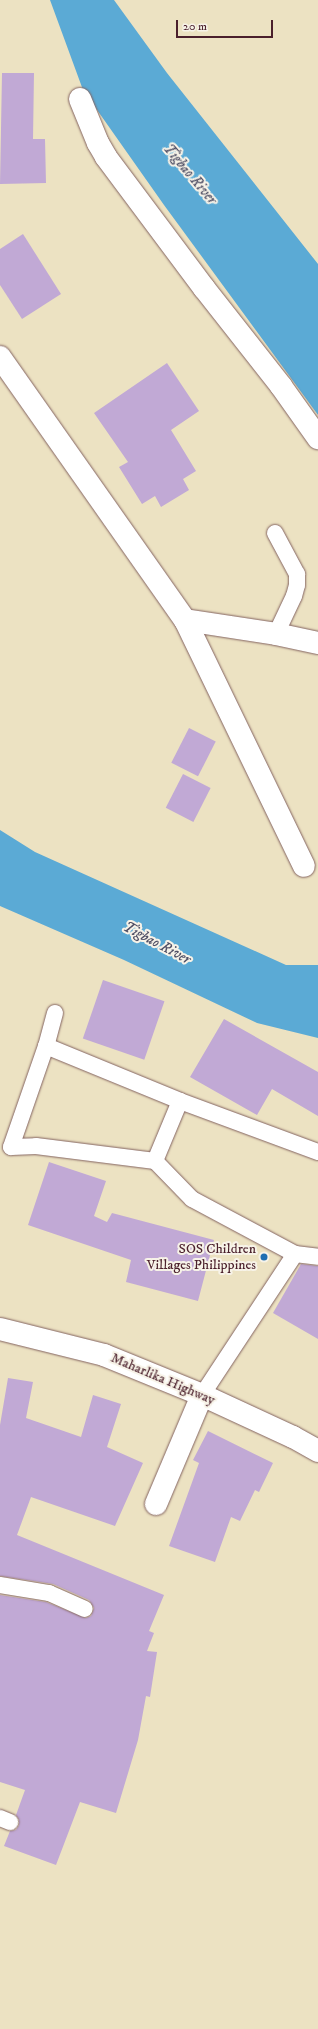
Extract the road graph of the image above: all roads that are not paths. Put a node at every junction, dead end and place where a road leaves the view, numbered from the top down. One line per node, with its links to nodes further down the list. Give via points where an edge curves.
1 (80, 99): 3 (main road, via 106,157)
2 (0, 357): 5 (main road)
3 (318, 438)
4 (275, 533): 6 (lane, via 297,574 297,585)
5 (185, 620): 6 (main road); 8 (main road)
6 (276, 634): 7 (main road)
7 (318, 643)
8 (304, 866)
9 (55, 1013): 10 (lane)
10 (46, 1046): 11 (lane); 12 (lane)
11 (180, 1101): 13 (lane); 14 (lane)
12 (6, 1146): 14 (lane, via 36,1146)
13 (318, 1152)
14 (155, 1161): 15 (lane, via 192,1199)
15 (295, 1254): 16 (lane); 18 (lane)
16 (318, 1257)
17 (0, 1329): 18 (main road, Maharlika Highway, via 104,1355)
18 (202, 1395): 19 (main road, Maharlika Highway); 20 (main road)
19 (318, 1451)
20 (156, 1504)
21 (0, 1585): 22 (lane, via 49,1593)
22 (85, 1609)

